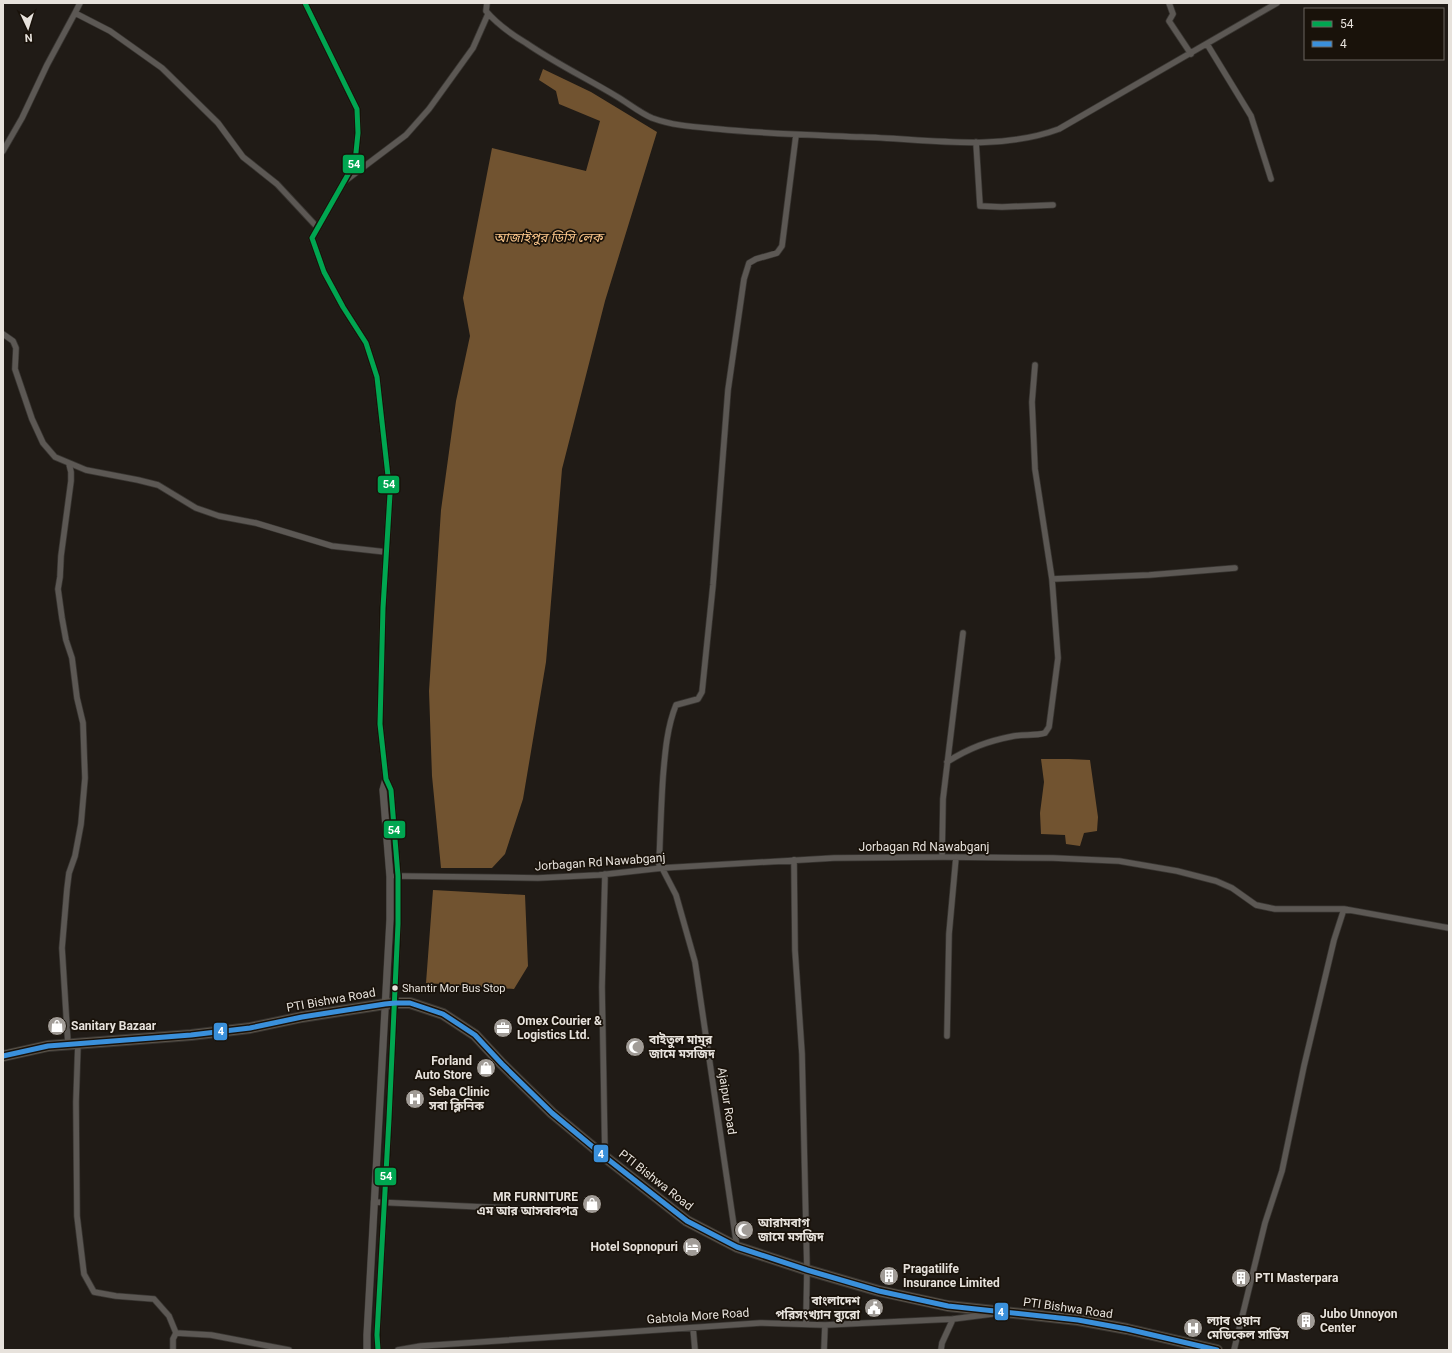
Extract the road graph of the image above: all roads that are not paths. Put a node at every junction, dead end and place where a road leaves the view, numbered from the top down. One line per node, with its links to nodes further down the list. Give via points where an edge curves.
1 (80, 3): 6 (street)
2 (305, 3): 14 (street, via 357,109 355,162)
3 (1169, 3): 9 (street, via 1173,14 1169,21)
4 (1277, 3): 8 (street)
5 (485, 4): 7 (street)
6 (75, 13): 12 (street); 16 (street, via 110,31 162,68 218,123 243,157 277,184)
7 (488, 14): 10 (street, via 507,31 539,52 651,117 679,125); 14 (street, via 473,48 406,135)
8 (1207, 44): 9 (street); 13 (street, via 1251,116)
9 (1191, 54): 11 (street, via 1059,130 1023,139)
10 (796, 135): 11 (street); 29 (street, via 782,246 777,253 749,263 744,279 728,390 702,692 698,698 676,705 674,712 666,748 660,814)
11 (976, 142): 15 (street, via 980,206)
12 (3, 151)
13 (1271, 179)
14 (342, 184): 16 (street)
15 (1053, 205)
16 (318, 227): 20 (street, via 312,238 324,272 366,343 377,377 390,494)
17 (3, 334): 19 (street, via 16,348 15,369 43,443 55,457)
18 (1035, 365): 22 (street, via 1032,402 1035,469)
19 (69, 464): 20 (street, via 158,486 196,508 219,516 256,523 332,546); 37 (street, via 71,481 58,589 83,723 85,778 81,824 69,873 62,948)
20 (386, 552): 25 (street, via 380,724)
21 (1236, 568): 22 (street)
22 (1052, 579): 24 (street, via 1058,658 1049,727 1041,734 987,742 966,750)
23 (963, 633): 24 (street)
24 (947, 762): 26 (street, via 943,799)
25 (386, 779): 31 (street, via 391,790); 32 (street, via 383,790)
26 (942, 857): 27 (street, Jorbagan Rd Nawabganj); 28 (street, Jorbagan Rd Nawabganj)
27 (956, 857): 33 (street, Jorbagan Rd Nawabganj, via 1119,861 1216,881 1232,888 1256,905 1276,909); 36 (street, via 949,934)
28 (794, 860): 29 (street, Jorbagan Rd Nawabganj); 46 (street)
29 (660, 868): 30 (street, Jorbagan Rd Nawabganj); 45 (street, Ajaipur Road, via 676,895 695,962)
30 (605, 874): 31 (street, Jorbagan Rd Nawabganj, via 538,878); 41 (street, via 602,987)
31 (398, 876): 32 (street, Jorbagan Rd Nawabganj); 35 (street)
32 (390, 877): 35 (street)
33 (1344, 909): 34 (street, Jorbagan Rd Nawabganj); 62 (street, via 1334,940 1304,1066 1282,1171 1265,1223)
34 (1449, 928)
35 (390, 1003): 37 (highway, PTI Bishwa Road, via 250,1028); 39 (street); 40 (street); 41 (highway, PTI Bishwa Road, via 410,1004 443,1014 475,1035 552,1113)
36 (946, 1036)
37 (73, 1043): 38 (highway, PTI Bishwa Road); 52 (street, via 76,1208 84,1274 94,1292 154,1299 169,1316)
38 (3, 1056)
39 (378, 1134): 40 (street); 42 (street)
40 (388, 1135): 43 (street)
41 (605, 1157): 45 (highway, PTI Bishwa Road, via 687,1221)
42 (374, 1202): 43 (street); 55 (street)
43 (384, 1202): 44 (street); 56 (street)
44 (546, 1210)
45 (737, 1247): 46 (highway, PTI Bishwa Road)
46 (807, 1270): 47 (highway, PTI Bishwa Road, via 879,1291 948,1306); 49 (street)
47 (1000, 1312): 48 (street, Gabtola More Road); 61 (highway, PTI Bishwa Road, via 1078,1320)
48 (953, 1319): 50 (street, Gabtola More Road); 60 (street)
49 (806, 1323): 50 (street, Gabtola More Road); 51 (street, Gabtola More Road, via 760,1323)
50 (824, 1325): 59 (street)
51 (693, 1328): 57 (street, Gabtola More Road); 58 (street)
52 (176, 1333): 53 (street, via 172,1339); 54 (street, via 211,1335)
53 (172, 1350)
54 (289, 1350)
55 (367, 1350)
56 (378, 1350)
57 (398, 1350)
58 (695, 1350)
59 (824, 1350)
60 (940, 1350)
61 (1217, 1350)
62 (1234, 1350)

